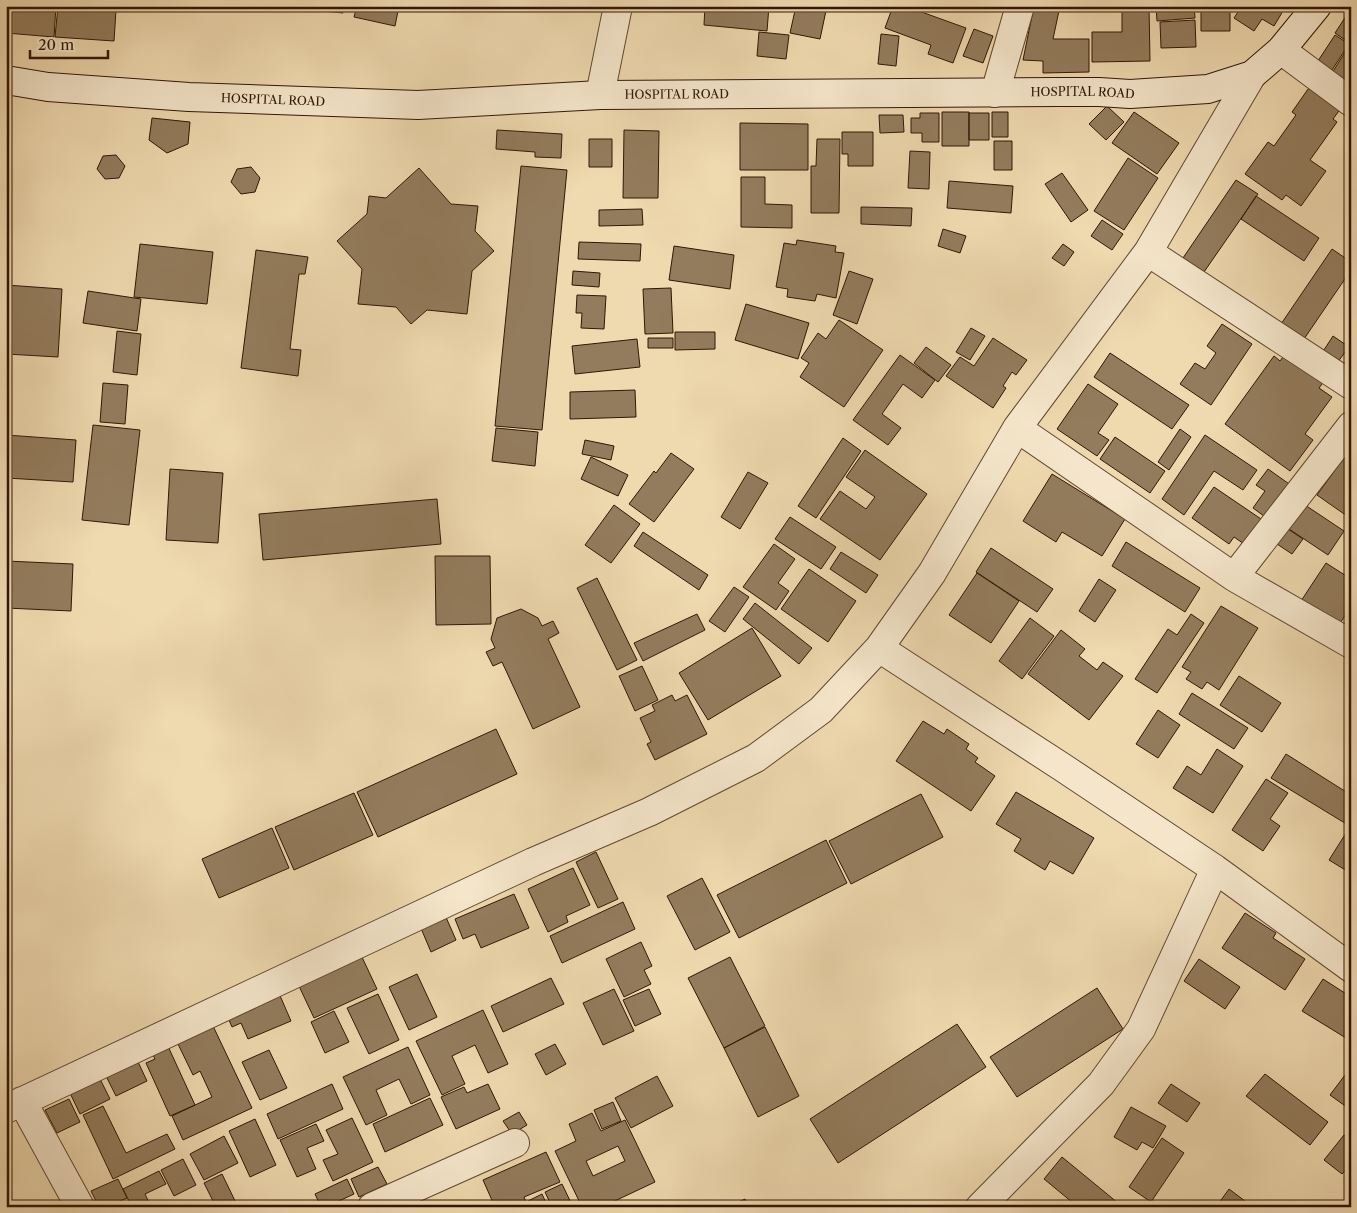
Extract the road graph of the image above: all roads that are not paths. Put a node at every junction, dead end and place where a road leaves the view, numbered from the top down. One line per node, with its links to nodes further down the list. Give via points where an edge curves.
1 (618, 6): 8 (street)
2 (1020, 6): 7 (street)
3 (1317, 6): 4 (street, HOSPITAL ROAD)
4 (1281, 50): 5 (street, HOSPITAL ROAD); 9 (street)
5 (1252, 75): 7 (street, HOSPITAL ROAD, via 1208,89 1130,94); 10 (street)
6 (6, 80): 8 (street, HOSPITAL ROAD, via 48,87 188,97 418,105)
7 (995, 93): 8 (street, HOSPITAL ROAD)
8 (600, 95)
9 (1351, 102)
10 (1148, 252): 11 (street); 13 (street)
11 (1351, 385)
12 (1351, 426): 14 (street)
13 (1017, 428): 14 (street); 16 (street, via 932,573)
14 (1234, 577): 15 (street)
15 (1351, 644)
16 (879, 648): 17 (street); 19 (street, via 821,710 756,758 649,812 515,870)
17 (1215, 869): 18 (street); 23 (street, via 1141,1029 1101,1084)
18 (1351, 968)
19 (14, 1105): 21 (street)
20 (514, 1143): 22 (street)
21 (80, 1207)
22 (372, 1207)
23 (980, 1207)

